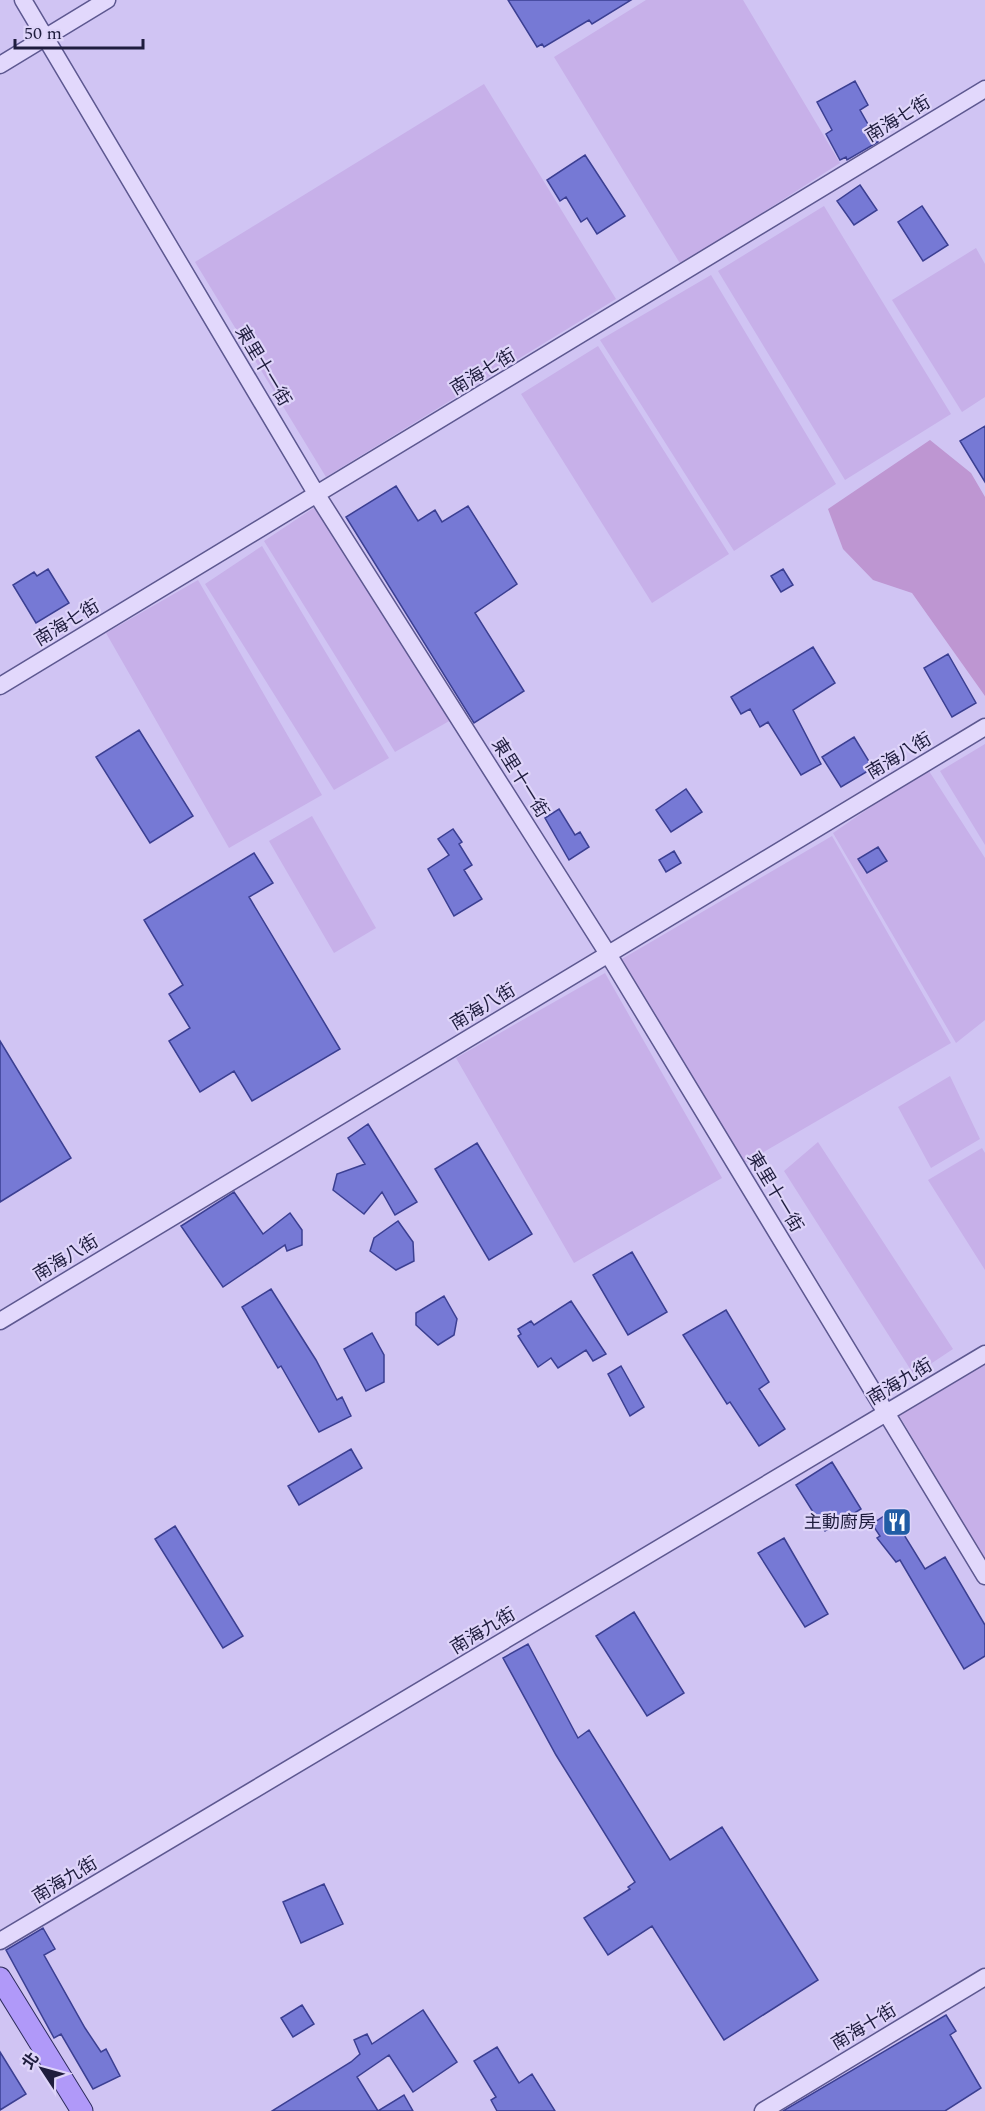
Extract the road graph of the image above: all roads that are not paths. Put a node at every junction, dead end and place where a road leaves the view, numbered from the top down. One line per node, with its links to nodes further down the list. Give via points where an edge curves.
1 (23, 0): 3 (street, 東里十一街)
2 (107, 0): 3 (street)
3 (46, 37): 4 (street); 6 (street, 東里十一街)
4 (0, 65)
5 (985, 89): 6 (street, 南海七街)
6 (317, 495): 7 (street, 南海七街); 9 (street, 東里十一街)
7 (0, 686)
8 (985, 727): 9 (street, 南海八街)
9 (608, 954): 10 (street, 南海八街); 12 (street, 東里十一街)
10 (0, 1321)
11 (985, 1354): 12 (street, 南海九街)
12 (886, 1414): 13 (street, 東里十一街); 14 (street, 南海九街)
13 (985, 1576)
14 (0, 1941)
15 (0, 1977): 17 (main road)
16 (985, 1977): 18 (street, 南海十街)
17 (82, 2111)
18 (763, 2111)

